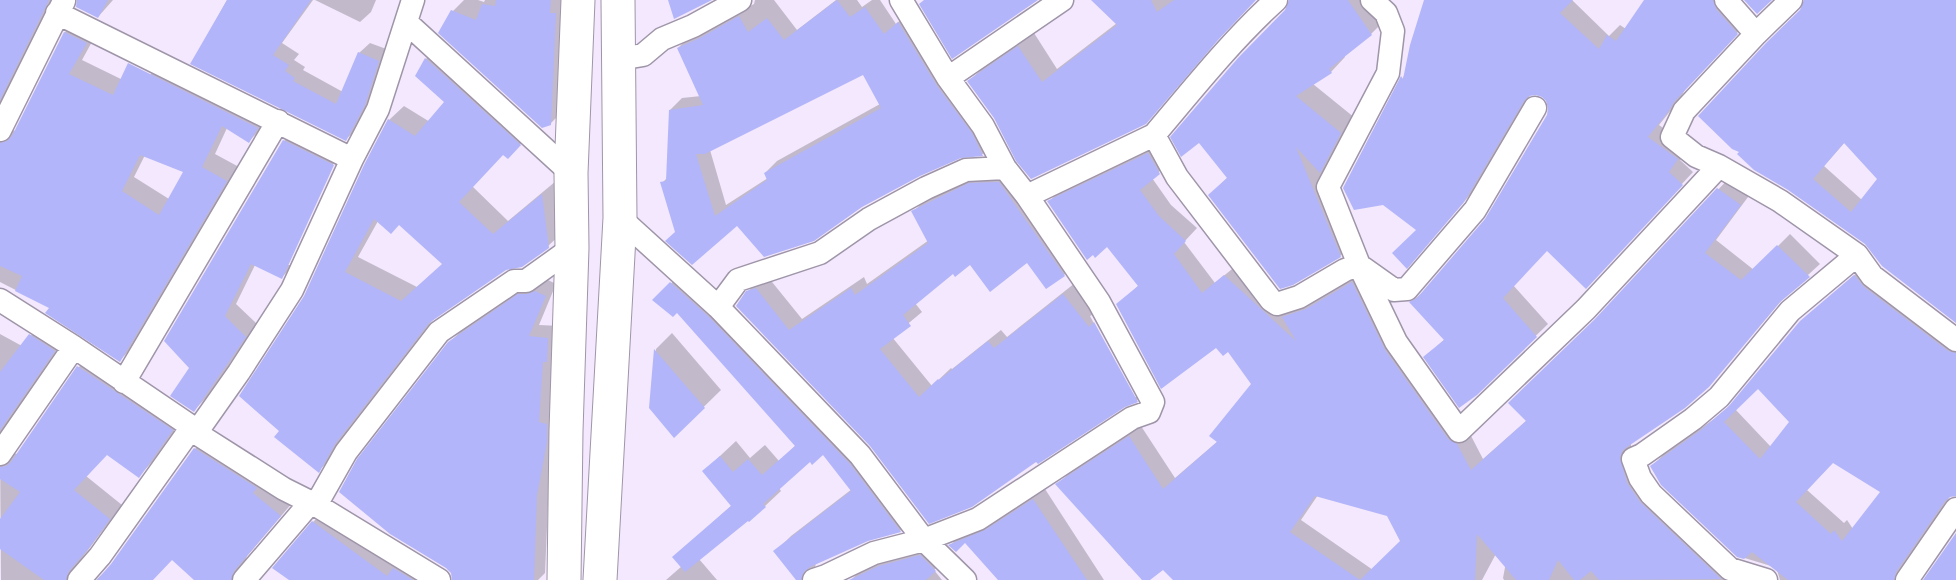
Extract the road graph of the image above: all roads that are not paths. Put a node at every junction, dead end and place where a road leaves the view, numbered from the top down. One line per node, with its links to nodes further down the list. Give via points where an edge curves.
1 (578, 0): 22 (street)
2 (618, 0): 13 (street)
3 (740, 0): 13 (street, via 662,39 643,55)
4 (901, 0): 14 (street)
5 (1062, 0): 14 (street)
6 (1276, 0): 18 (street)
7 (1372, 0): 27 (street, via 1386,13 1393,31 1388,73 1328,187)
8 (1726, 0): 12 (street)
9 (1791, 0): 12 (street)
10 (61, 7): 16 (street); 17 (street)
11 (405, 8): 19 (street, via 378,109); 22 (street)
12 (1756, 34): 20 (street, via 1684,111 1672,136 1696,156)
13 (619, 59): 24 (street)
14 (948, 78): 21 (street, via 983,126)
15 (1535, 108): 27 (street, via 1475,210 1407,289 1394,290)
16 (278, 121): 19 (street); 32 (street)
17 (0, 130)
18 (1154, 135): 23 (street); 27 (street, via 1177,177 1277,304 1299,297)
19 (352, 159): 33 (street, via 292,290 239,372)
20 (1719, 166): 26 (street, via 1780,201); 27 (street, via 1586,309 1460,431 1396,342)
21 (1005, 168): 23 (street); 29 (street, via 966,170 926,188 869,219 820,253 738,280)
22 (572, 173): 25 (street)
23 (1027, 196): 37 (street, via 1099,302 1153,402 1149,412 1132,418 978,519)
24 (620, 218): 29 (street); 43 (street)
25 (572, 248): 35 (street, via 526,281 514,281 439,332 346,452); 42 (street)
26 (1857, 255): 30 (street, via 1872,276); 46 (street, via 1790,311 1719,397 1633,459 1651,494 1730,569)
27 (1359, 265)
28 (0, 300): 31 (street)
29 (718, 307): 37 (street, via 860,455)
30 (1956, 340)
31 (74, 347): 32 (street); 34 (street)
32 (124, 382): 33 (street)
33 (194, 430): 35 (street); 39 (street)
34 (0, 454)
35 (313, 504): 38 (street); 40 (street)
36 (1956, 509): 47 (street)
37 (924, 540): 44 (street, via 874,553); 45 (street)
38 (416, 574): 41 (street)
39 (78, 580)
40 (244, 580)
41 (439, 580)
42 (564, 580)
43 (600, 580)
44 (814, 580)
45 (965, 580)
46 (1766, 580)
47 (1907, 580)

